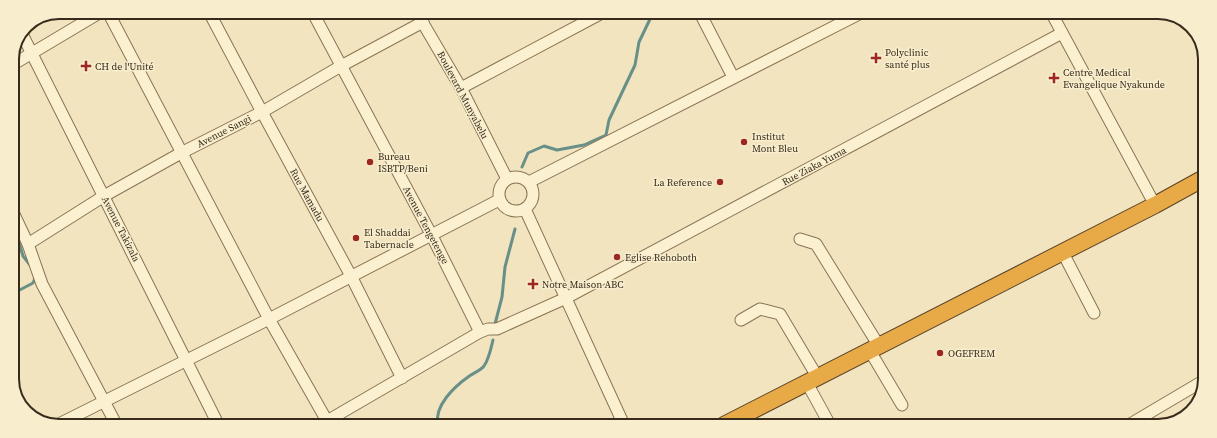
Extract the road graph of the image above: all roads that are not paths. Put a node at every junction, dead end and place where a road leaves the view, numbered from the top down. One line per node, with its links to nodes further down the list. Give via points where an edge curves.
1 (90, 19): 13 (street)
2 (112, 19): 19 (street)
3 (213, 19): 18 (street, Rue Mamadu)
4 (316, 19): 15 (street, Avenue Tengetenge)
5 (418, 19): 15 (street, Avenue Sangi)
6 (421, 19): 17 (street, Boulevard Munyabelu)
7 (591, 19): 17 (street)
8 (703, 19): 16 (street)
9 (849, 19): 16 (street)
10 (1055, 19): 11 (street)
11 (1062, 33): 25 (street); 33 (street, Rue Ziaka Yuma)
12 (25, 39): 13 (street, Avenue Takizala)
13 (32, 54): 14 (street); 23 (street, Avenue Takizala)
14 (19, 61)
15 (341, 66): 18 (street, Avenue Sangi); 28 (street, Avenue Tengetenge)
16 (734, 77): 22 (street)
17 (460, 88): 20 (street, Boulevard Munyabelu)
18 (262, 112): 19 (street, Avenue Sangi); 32 (street, Rue Mamadu)
19 (181, 153): 23 (street, Avenue Sangi); 35 (street)
20 (507, 178): 22 (street, via 524,178); 24 (street, via 499,188)
21 (1198, 181): 25 (highway)
22 (529, 182): 26 (street, via 533,197)
23 (104, 196): 30 (street, Avenue Sangi); 39 (street, Avenue Takizala)
24 (499, 200): 26 (street, via 510,210); 28 (street)
25 (1155, 204): 31 (highway)
26 (524, 209): 33 (street)
27 (19, 225): 30 (street)
28 (431, 234): 32 (street); 37 (street, Avenue Tengetenge)
29 (800, 239): 38 (street, via 816,244)
30 (28, 244): 43 (street, via 42,284)
31 (1062, 251): 34 (street); 38 (highway)
32 (351, 276): 35 (street); 40 (street, Rue Mamadu)
33 (566, 298): 37 (street, Rue Ziaka Yuma); 50 (street)
34 (1094, 313)
35 (269, 319): 39 (street); 48 (street, Rue Ziaka Yuma)
36 (741, 320): 41 (street, via 760,309 780,314)
37 (488, 330): 40 (street, Rue Ziaka Yuma)
38 (874, 349): 41 (highway); 44 (street)
39 (187, 360): 43 (street); 47 (street, Avenue Takizala)
40 (402, 378): 49 (street, Rue Ziaka Yuma)
41 (812, 380): 51 (highway); 52 (street)
42 (1198, 384): 53 (street)
43 (104, 401): 45 (street); 46 (street)
44 (902, 405)
45 (68, 419)
46 (113, 419)
47 (216, 419)
48 (326, 419)
49 (330, 419)
50 (621, 419)
51 (736, 419)
52 (828, 419)
53 (1139, 419)

